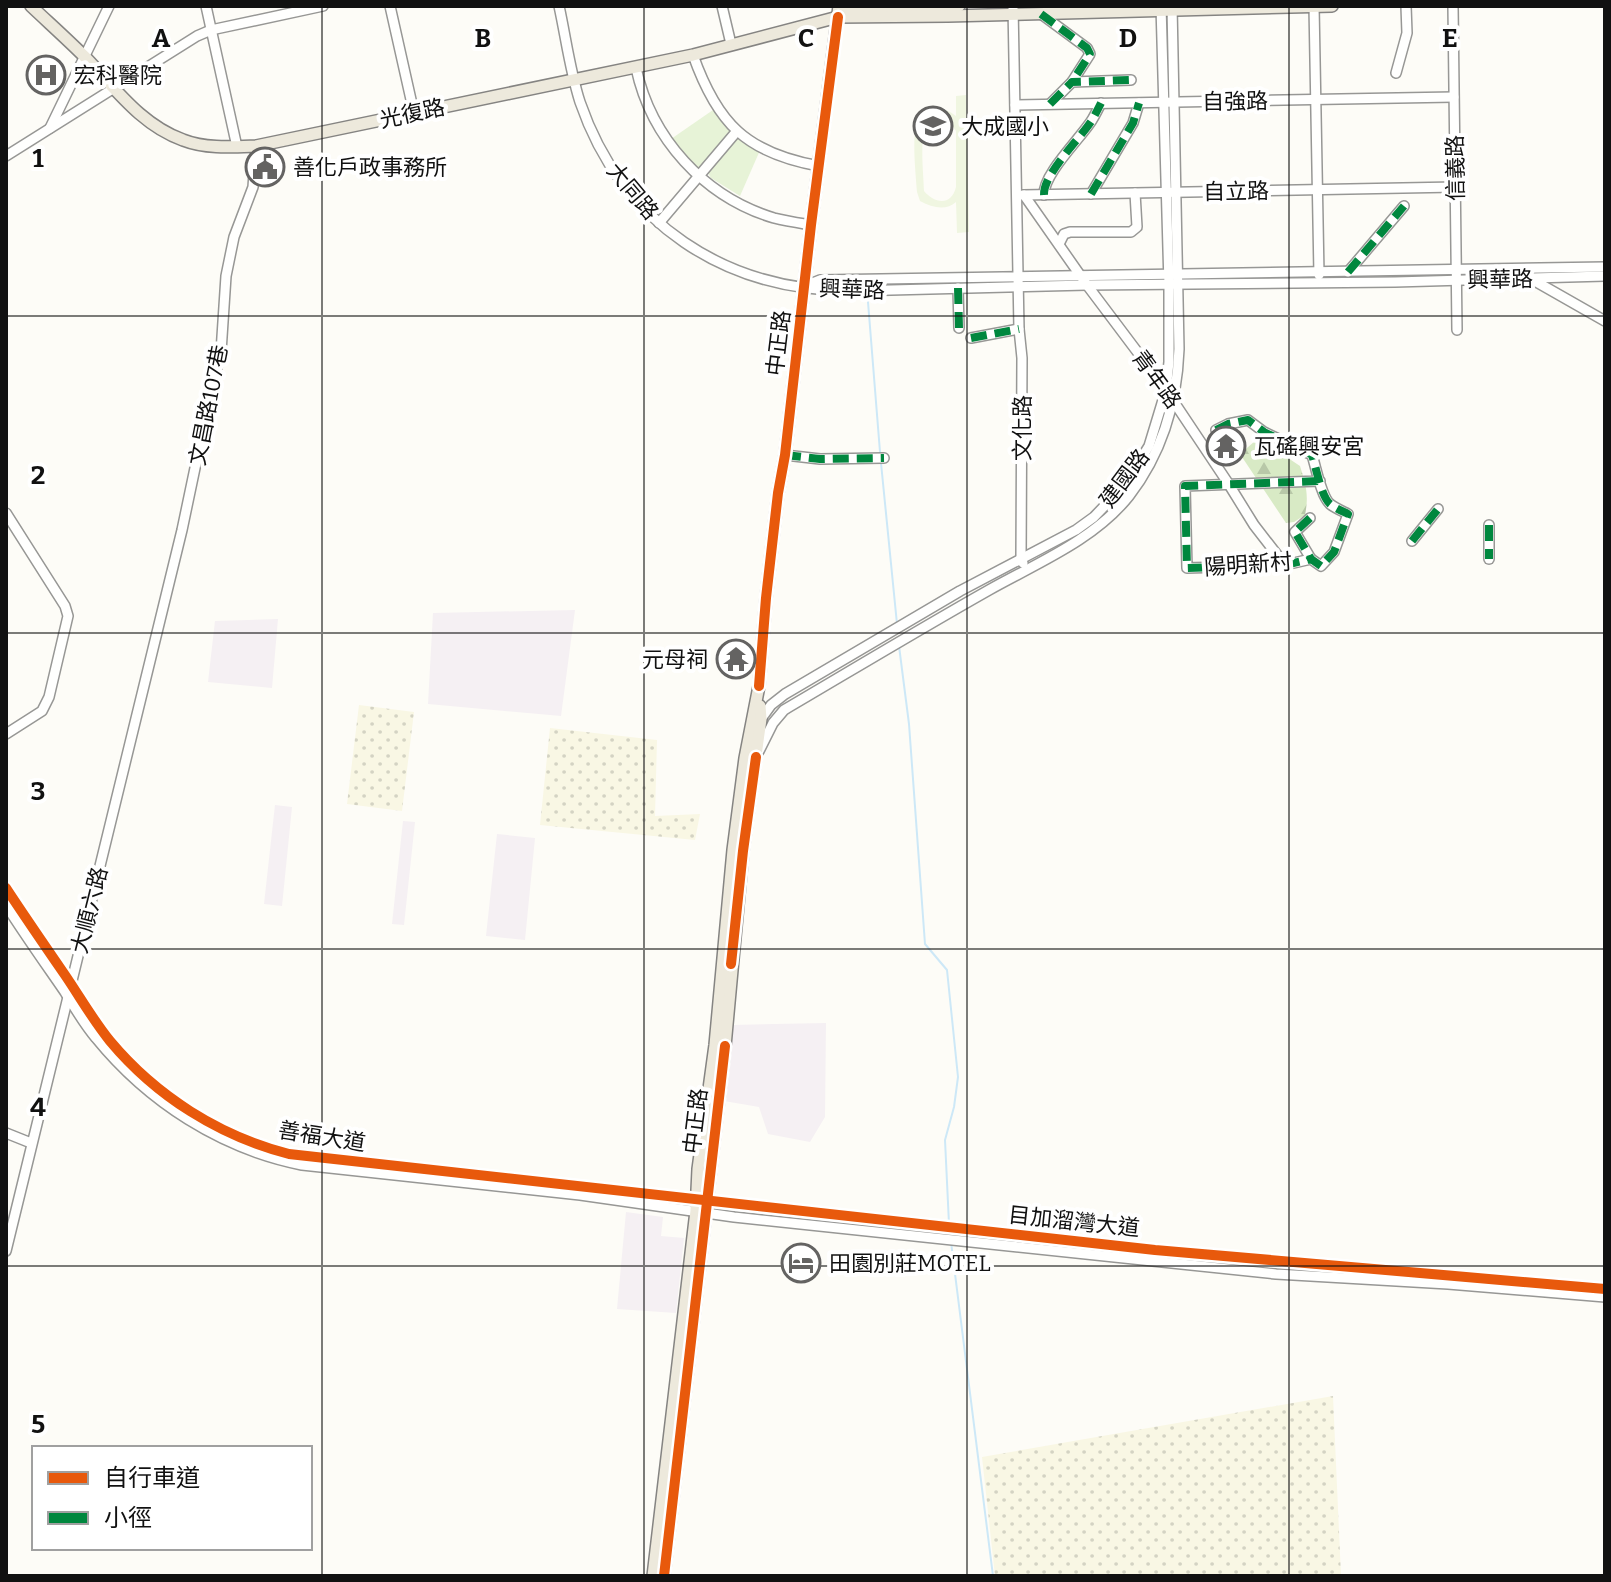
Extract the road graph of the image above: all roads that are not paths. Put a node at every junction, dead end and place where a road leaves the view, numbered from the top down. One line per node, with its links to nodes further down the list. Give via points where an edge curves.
1 (31, 6): 21 (main road, 光復路)
2 (109, 6): 21 (street)
3 (206, 6): 18 (street)
4 (323, 6): 18 (street)
5 (390, 6): 35 (street)
6 (559, 6): 24 (street, 大同路)
7 (722, 6): 19 (street)
8 (959, 6): 14 (main road)
9 (1314, 6): 10 (main road); 13 (main road); 29 (street)
10 (1332, 6)
11 (1406, 6): 23 (street, via 1407,33)
12 (1453, 6): 28 (street, 信義路)
13 (1166, 8): 17 (main road); 30 (street, 建國路)
14 (940, 9): 15 (main road); 16 (main road, 光復路)
15 (1013, 10): 17 (main road); 34 (street)
16 (838, 11): 19 (main road, 光復路); 41 (main road, 中正路)
17 (1041, 14): 26 (street, via 1090,54)
18 (211, 30): 27 (street); 39 (street)
19 (731, 44): 20 (main road, 光復路)
20 (693, 55): 22 (main road, 光復路); 37 (street, via 718,111)
21 (85, 58): 27 (main road, 光復路); 36 (street)
22 (636, 68): 24 (main road, 光復路); 42 (street, via 659,128)
23 (1396, 73)
24 (574, 80): 35 (main road, 光復路); 51 (street, 大同路, via 606,160)
25 (1131, 80): 26 (street)
26 (1072, 82): 33 (street)
27 (116, 88): 36 (street); 39 (main road, 光復路, via 138,114 167,134 186,142)
28 (1454, 97): 29 (street, 自強路); 43 (street, 信義路)
29 (1316, 100): 30 (street, 自強路); 44 (street)
30 (1169, 102): 32 (street, 自強路); 45 (street, 建國路)
31 (1101, 103): 32 (street, 自強路); 33 (street, 自強路); 49 (street, via 1044,187)
32 (1139, 103): 47 (street, via 1133,123)
33 (1050, 104): 34 (street, 自強路)
34 (1015, 105): 48 (street)
35 (414, 113): 38 (main road, 光復路)
36 (50, 128): 40 (street)
37 (737, 131): 41 (street, via 779,157); 42 (street)
38 (256, 146): 39 (main road, 光復路); 86 (street, 文昌路107巷, via 253,187 226,276 221,352)
39 (237, 147)
40 (6, 156)
41 (819, 166): 52 (main road, 中正路)
42 (699, 176): 51 (street); 52 (street, via 756,211)
43 (1456, 187): 44 (street, 自立路); 56 (street, 信義路)
44 (1318, 189): 45 (street, 自立路); 58 (street)
45 (1171, 192): 46 (street, 自立路); 60 (street, 建國路)
46 (1135, 193): 47 (street, 自立路); 53 (street, via 1137,227 1131,232 1070,232)
47 (1091, 194): 49 (street, 自立路)
48 (1021, 195): 49 (street, 自立路); 53 (street, 青年路); 62 (street)
49 (1044, 195)
50 (1404, 206): 55 (street)
51 (659, 223): 63 (street, 大同路, via 726,266)
52 (811, 225): 63 (main road, 中正路)
53 (1059, 244): 61 (street, 青年路)
54 (1605, 267): 56 (street, 興華路)
55 (1348, 272): 56 (street, 興華路); 58 (street, 興華路)
56 (1457, 275): 58 (street, 興華路); 59 (street, 興華路); 68 (street, 信義路)
57 (1605, 276): 59 (street, 興華路)
58 (1319, 277): 60 (street, 興華路)
59 (1530, 278): 65 (street)
60 (1174, 279): 61 (street, 興華路); 70 (street, 建國路); 71 (street, 建國路, via 1179,366)
61 (1084, 281): 62 (street, 興華路); 70 (street, 青年路)
62 (1018, 282): 63 (street, 興華路, via 820,280); 64 (street, 興華路); 67 (street, 文化路)
63 (805, 286): 64 (street, 興華路, via 820,291); 73 (main road, 中正路)
64 (958, 288): 66 (street)
65 (1605, 321)
66 (959, 328)
67 (1019, 329): 69 (street); 84 (street, 文化路)
68 (1457, 330)
69 (971, 338)
70 (1166, 390): 71 (street, 青年路); 84 (street, 建國路, via 1149,446 1119,491 1094,517)
71 (1173, 401): 76 (street, 青年路); 84 (street, 建國路, via 1157,451 1128,497 1084,536)
72 (1216, 430): 75 (street, 陽明新村, via 1248,420 1312,455)
73 (785, 455): 74 (street); 87 (main road, 中正路)
74 (884, 458)
75 (1320, 481): 76 (street, 陽明新村); 82 (street, 陽明新村, via 1328,503 1348,514 1334,552 1321,566)
76 (1228, 483): 85 (street, 青年路); 85 (street, 陽明新村, via 1185,486 1187,568)
77 (1438, 509): 81 (street)
78 (6, 513): 89 (street, via 65,606 67,624 42,711)
79 (1310, 518): 82 (street, via 1295,532)
80 (1489, 525): 83 (street)
81 (1412, 541)
82 (1311, 559): 85 (street, 陽明新村)
83 (1489, 559)
84 (1024, 565): 88 (street, 建國路, via 960,591 777,699); 90 (street, 建國路, via 784,710)
85 (1285, 565)
86 (160, 616): 93 (street, 大順六路)
87 (759, 686): 88 (main road, 中正路); 90 (main road, 中正路)
88 (761, 719): 90 (main road, 中正路)
89 (6, 734)
90 (751, 758): 97 (main road, 中正路, via 729,892 698,1169)
91 (6, 888): 92 (street, 善福大道)
92 (9, 906): 93 (street, 善福大道); 94 (street, 善福大道)
93 (71, 984): 94 (street, 大順六路); 97 (street, 善福大道, via 112,1043 153,1084 197,1116 262,1146 302,1156)
94 (67, 997): 96 (street, 大順六路); 97 (street, 善福大道, via 105,1049 145,1089 190,1121 258,1153 302,1165 647,1206)
95 (6, 1133): 96 (street)
96 (31, 1143): 98 (street, 大順六路)
97 (702, 1206): 100 (street, 目加溜灣大道); 103 (main road); 104 (main road)
98 (10, 1210): 99 (street, 大順六路)
99 (6, 1251)
100 (1448, 1280): 101 (street); 102 (street)
101 (1605, 1289)
102 (1605, 1297)
103 (653, 1576)
104 (664, 1576)

